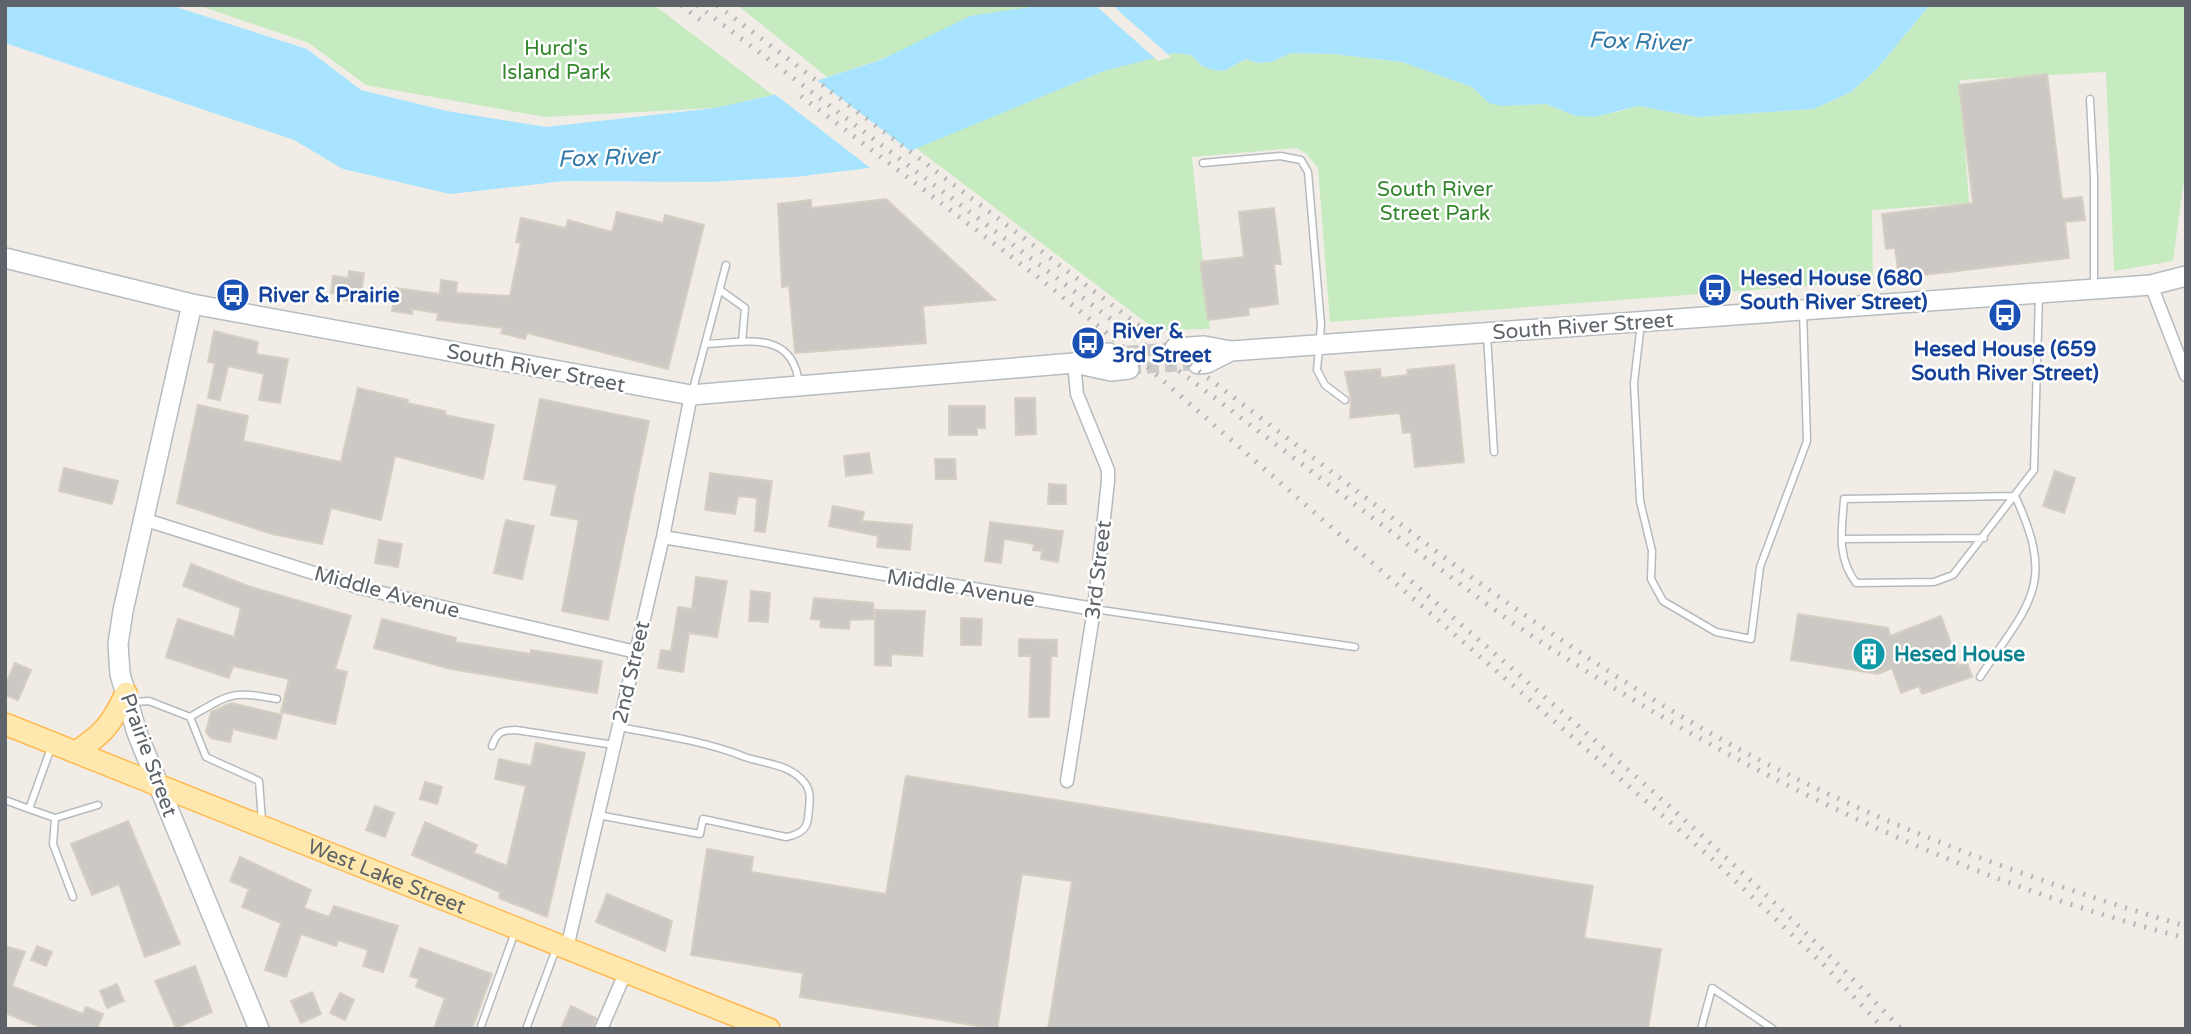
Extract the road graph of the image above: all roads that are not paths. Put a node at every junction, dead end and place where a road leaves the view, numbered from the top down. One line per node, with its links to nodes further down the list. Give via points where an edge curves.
1 (2090, 99): 7 (lane)
2 (1203, 163): 16 (lane, via 1280,156 1301,160 1308,172 1321,325)
3 (5, 258): 10 (street, South River Street)
4 (726, 265): 8 (lane)
5 (2186, 276): 6 (street, South River Street)
6 (2151, 285): 7 (street, South River Street); 23 (street)
7 (2094, 289): 9 (street, South River Street)
8 (720, 290): 14 (lane, via 745,308); 15 (lane)
9 (2039, 293): 11 (street, South River Street); 28 (lane, via 2034,470)
10 (192, 304): 25 (street, South River Street); 29 (street, Prairie Street)
11 (1802, 309): 12 (street, South River Street); 12 (lane, via 1807,441 1760,567 1751,639 1716,632 1663,601 1651,579 1652,551 1640,501 1635,396)
12 (1641, 321): 13 (street, South River Street)
13 (1487, 333): 16 (street, South River Street); 27 (lane)
14 (742, 342): 15 (lane); 24 (lane, via 763,340 775,345 797,366)
15 (706, 344): 25 (lane)
16 (1318, 345): 18 (street, South River Street); 26 (lane, via 1318,375)
17 (1175, 348): 18 (street, South River Street, via 1204,346)
18 (1231, 351): 21 (street, South River Street)
19 (1109, 353): 20 (street, South River Street)
20 (1074, 363): 22 (street, South River Street, via 1111,371); 24 (street, South River Street); 33 (street, 3rd Street, via 1077,394 1108,470)
21 (1198, 364)
22 (1129, 369)
23 (2186, 375)
24 (800, 386): 25 (street, South River Street)
25 (691, 395): 30 (street, 2nd Street)
26 (1345, 400)
27 (1494, 452)
28 (2015, 496): 31 (lane); 32 (lane, via 1844,499); 36 (lane, via 2036,560 2035,585 2028,605)
29 (142, 519): 35 (street, Middle Avenue, via 361,588); 37 (street, Prairie Street, via 118,644)
30 (663, 537): 33 (street, Middle Avenue); 35 (street, 2nd Street)
31 (1984, 538): 32 (lane); 32 (lane, via 1953,575 1934,582 1856,583 1845,568)
32 (1842, 539)
33 (1094, 609): 34 (lane); 46 (street, 3rd Street)
34 (1355, 647)
35 (636, 652): 41 (street, 2nd Street)
36 (1980, 677)
37 (127, 698): 39 (lane); 45 (main road, via 101,735); 47 (street, Prairie Street)
38 (277, 699): 39 (lane, via 242,692)
39 (190, 716): 53 (lane, via 206,757 260,781)
40 (5, 724): 42 (main road, West Lake Street)
41 (618, 727): 43 (street, 2nd Street); 51 (lane, via 726,748 784,767 805,782 810,795 807,823 798,835 786,838 703,819 700,834)
42 (53, 743): 45 (main road, West Lake Street); 50 (lane)
43 (614, 745): 44 (lane, via 503,730); 51 (street, 2nd Street)
44 (492, 746)
45 (76, 752): 47 (main road, West Lake Street)
46 (1068, 780)
47 (159, 785): 53 (main road, West Lake Street); 58 (street, Prairie Street)
48 (5, 800): 50 (lane)
49 (98, 805): 52 (lane)
50 (29, 809): 52 (lane)
51 (598, 815): 56 (street, 2nd Street)
52 (55, 818): 54 (lane, via 53,844)
53 (263, 827): 55 (main road, West Lake Street)
54 (74, 897)
55 (517, 928): 56 (main road, West Lake Street); 59 (lane)
56 (562, 946): 57 (main road, West Lake Street); 60 (lane)
57 (626, 971): 61 (street); 62 (main road, West Lake Street)
58 (259, 1029)
59 (480, 1029)
60 (526, 1029)
61 (601, 1029)
62 (769, 1029)
63 (1701, 1029): 64 (lane, via 1712,988)
64 (1773, 1029)

